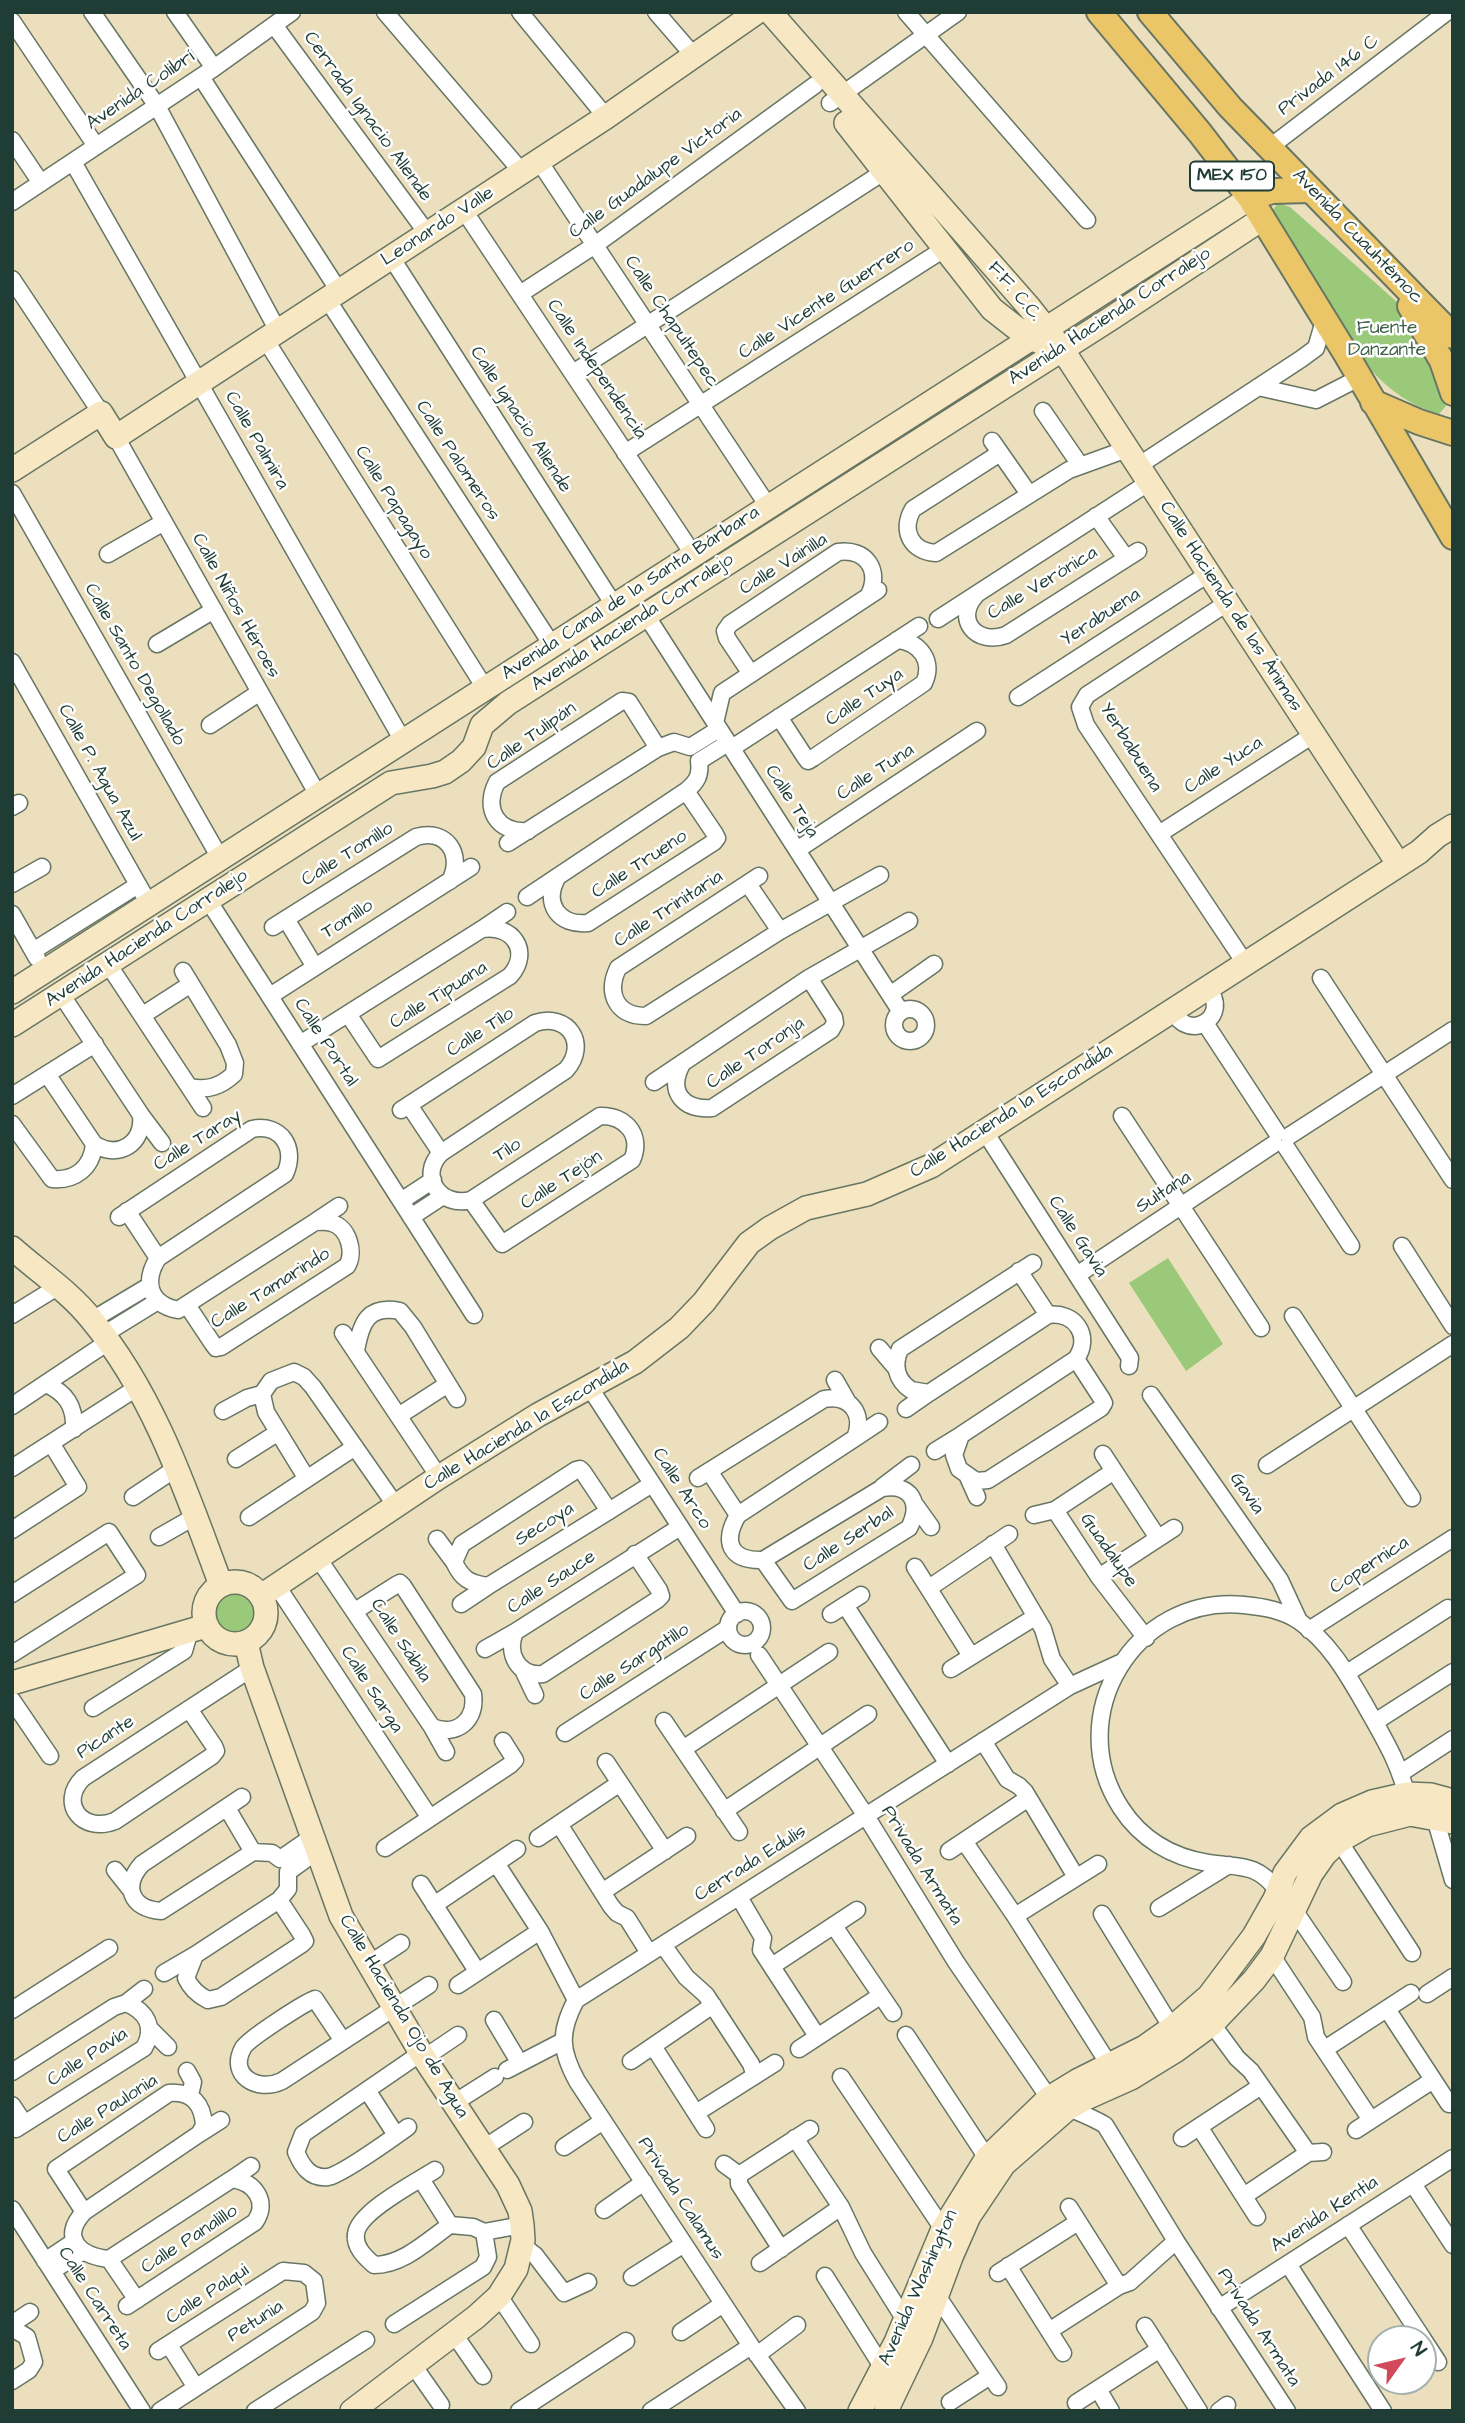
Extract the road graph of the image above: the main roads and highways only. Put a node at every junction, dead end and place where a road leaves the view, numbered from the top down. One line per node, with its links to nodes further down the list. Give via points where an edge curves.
1 (1099, 12): 6 (main road, MEX 150)
2 (1150, 12): 5 (main road, Avenida Cuauhtémoc / MEX 150, via 1230,107)
3 (757, 13): 4 (main road, F.F. C.C.); 4 (main road, F.F. C.C., via 815,85); 16 (main road, Leonardo Valle, via 116,437 101,413)
4 (836, 99): 10 (main road, F.F. C.C.); 10 (main road, F.F. C.C., via 885,172 992,309)
5 (1310, 190): 6 (main road, via 1272,191); 9 (main road, Avenida Cuauhtémoc / MEX 150)
6 (1256, 208): 7 (main road, Avenida Canal de la Santa Bárbara); 8 (main road, Avenida Hacienda Corralejo); 14 (main road, MEX 150)
7 (1214, 219): 8 (main road); 10 (main road, Avenida Canal de la Santa Bárbara)
8 (1229, 241): 12 (main road, Avenida Hacienda Corralejo)
9 (1394, 278): 11 (main road, Avenida Cuauhtémoc / MEX 150); 13 (main road, via 1442,361)
10 (1037, 333): 12 (main road, F.F. C.C.); 22 (main road, Avenida Canal de la Santa Bárbara, via 220,858 143,894 75,938 45,971)
11 (1453, 336)
12 (1062, 349): 21 (main road, Calle Hacienda de las Ánimas); 23 (main road, Avenida Hacienda Corralejo, via 508,703 482,725 474,747 445,772 391,783)
13 (1453, 393)
14 (1374, 402): 15 (main road); 17 (main road)
15 (1453, 433)
16 (12, 470)
17 (1453, 537)
18 (1453, 826): 20 (main road, Calle Hacienda la Escondida)
19 (1453, 839): 20 (main road)
20 (1419, 852): 21 (main road, Calle Hacienda la Escondida)
21 (1399, 865): 26 (main road, Calle Hacienda la Escondida, via 932,1166 867,1194 806,1208 770,1228 749,1243 679,1328 635,1362 538,1415)
22 (12, 992)
23 (12, 1025)
24 (12, 1249): 25 (main road, via 59,1286 101,1332 138,1387 155,1418)
25 (220, 1585): 26 (main road, via 238,1582); 27 (main road, via 205,1602)
26 (269, 1591): 28 (main road, via 262,1628)
27 (198, 1628): 28 (main road, via 223,1642); 29 (main road)
28 (246, 1642): 34 (main road, Calle Hacienda Ojo de Agua, via 341,1916 520,2211 522,2235 516,2269 499,2296)
29 (12, 1684)
30 (1406, 1794): 31 (main road, Avenida Washington); 32 (main road, Avenida Washington); 33 (main road, Avenida Washington, via 1325,1854 1272,1956 1212,2024 1131,2078 1084,2099); 33 (main road, Avenida Washington, via 1342,1815 1311,1838 1285,1873 1254,1937 1209,1996 1145,2047 1077,2081)
31 (1453, 1801)
32 (1444, 1820)
33 (1058, 2104): 35 (main road, Avenida Washington, via 1004,2164 969,2216); 36 (main road, Avenida Washington, via 987,2158 943,2229 884,2368)
34 (367, 2406)
35 (893, 2406)
36 (860, 2411)

